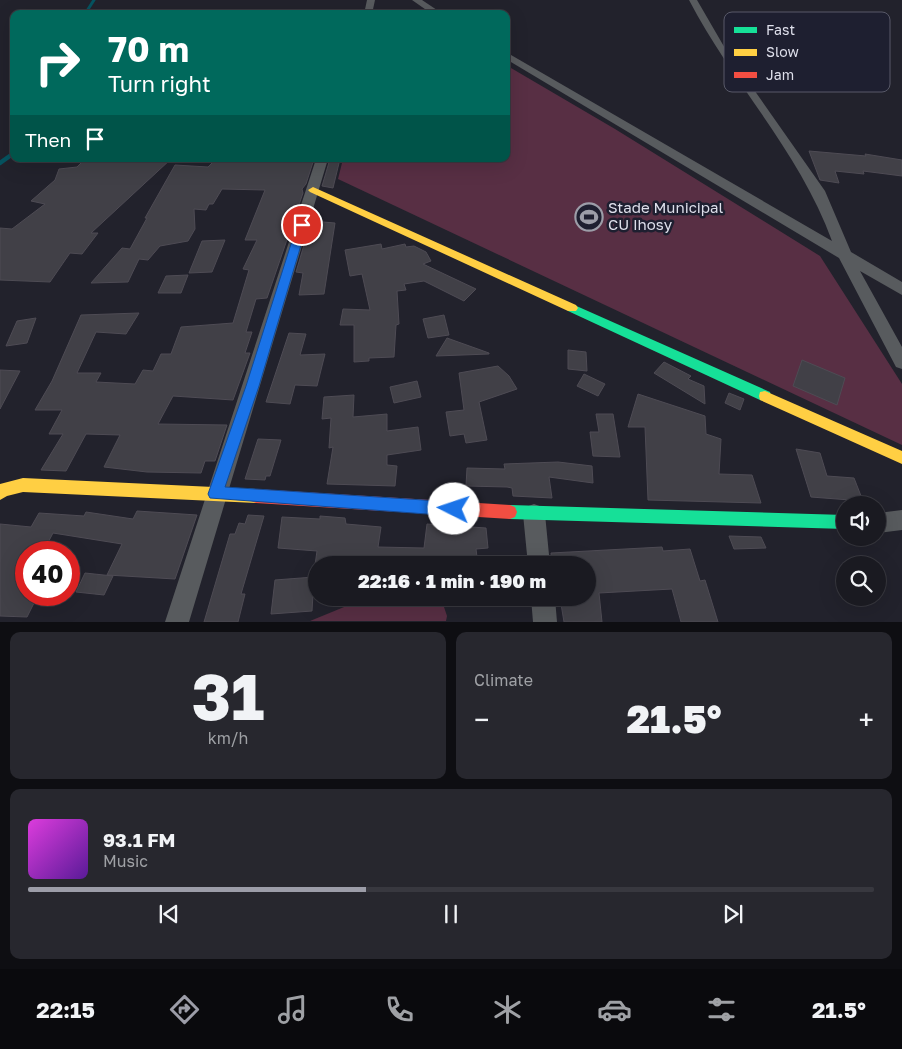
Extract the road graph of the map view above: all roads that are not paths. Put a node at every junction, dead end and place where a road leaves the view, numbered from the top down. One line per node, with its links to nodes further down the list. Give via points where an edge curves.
1 (416, 0): 3 (street)
2 (693, 0): 4 (street)
3 (432, 10)
4 (724, 51)
5 (510, 57): 9 (street)
6 (749, 92): 9 (street, via 820,193)
7 (321, 162): 8 (street)
8 (314, 190): 12 (street); 14 (street, via 253,386)
9 (846, 257): 10 (street); 11 (street)
10 (902, 289)
11 (902, 362)
12 (902, 458)
13 (0, 493): 14 (street, via 23,485)
14 (215, 494): 15 (street); 21 (street)
15 (534, 514): 17 (street); 19 (street)
16 (902, 520): 18 (street)
17 (836, 522)
18 (886, 522)
19 (538, 556)
20 (544, 606): 22 (street)
21 (177, 622)
22 (545, 622)

